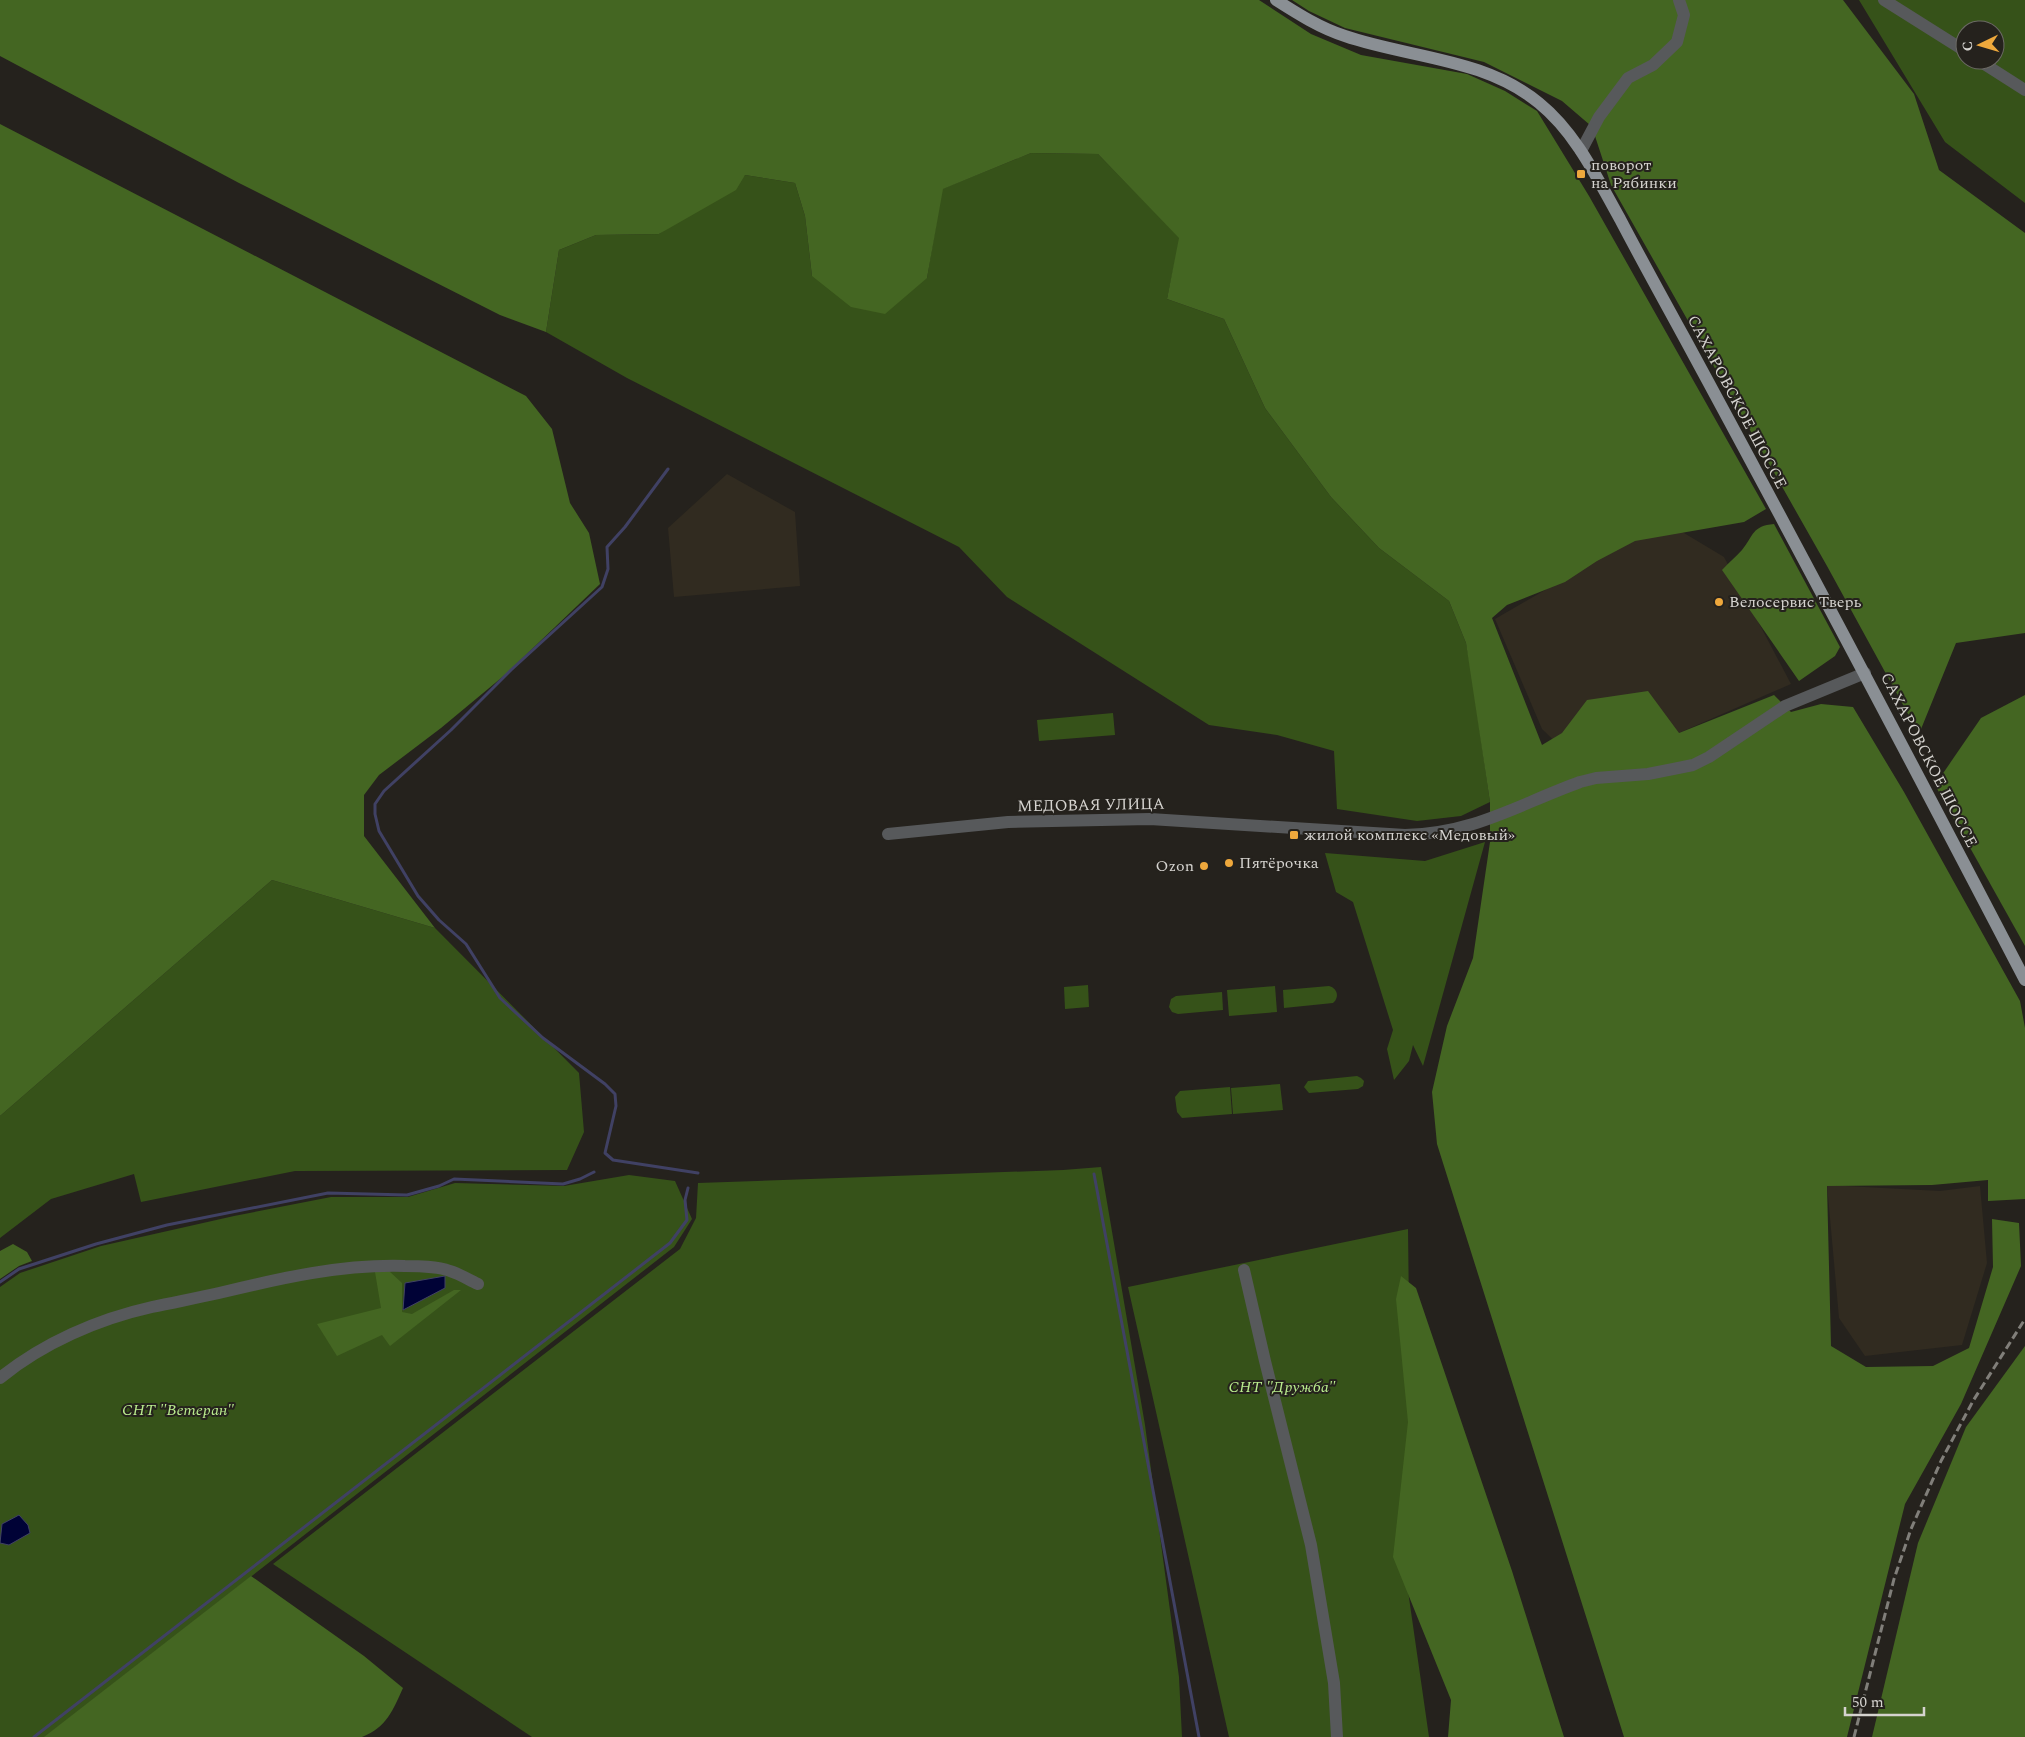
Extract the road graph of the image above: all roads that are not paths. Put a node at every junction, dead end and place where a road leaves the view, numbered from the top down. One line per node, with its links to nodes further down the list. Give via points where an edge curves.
1 (1276, 0): 7 (main road, САХАРОВСКОЕ ШОССЕ, via 1343,35 1499,78 1546,108)
2 (1679, 0): 7 (street, via 1684,15 1677,42 1653,65 1628,78 1598,117)
3 (1884, 0): 4 (street)
4 (1955, 45)
5 (1994, 70): 6 (street)
6 (2025, 90)
7 (1581, 151): 8 (main road, САХАРОВСКОЕ ШОССЕ)
8 (1865, 673): 9 (street, МЕДОВАЯ УЛИЦА, via 1785,706 1693,765 1580,782 1470,826 1430,834 1205,821 1100,819 1008,822); 10 (main road, САХАРОВСКОЕ ШОССЕ)
9 (888, 834)
10 (2025, 980)
11 (1244, 1270): 14 (street, via 1311,1545 1334,1684)
12 (478, 1284): 13 (street, via 449,1270 408,1266 334,1269 288,1277 115,1317 75,1332 21,1361)
13 (0, 1378)
14 (1337, 1737)

